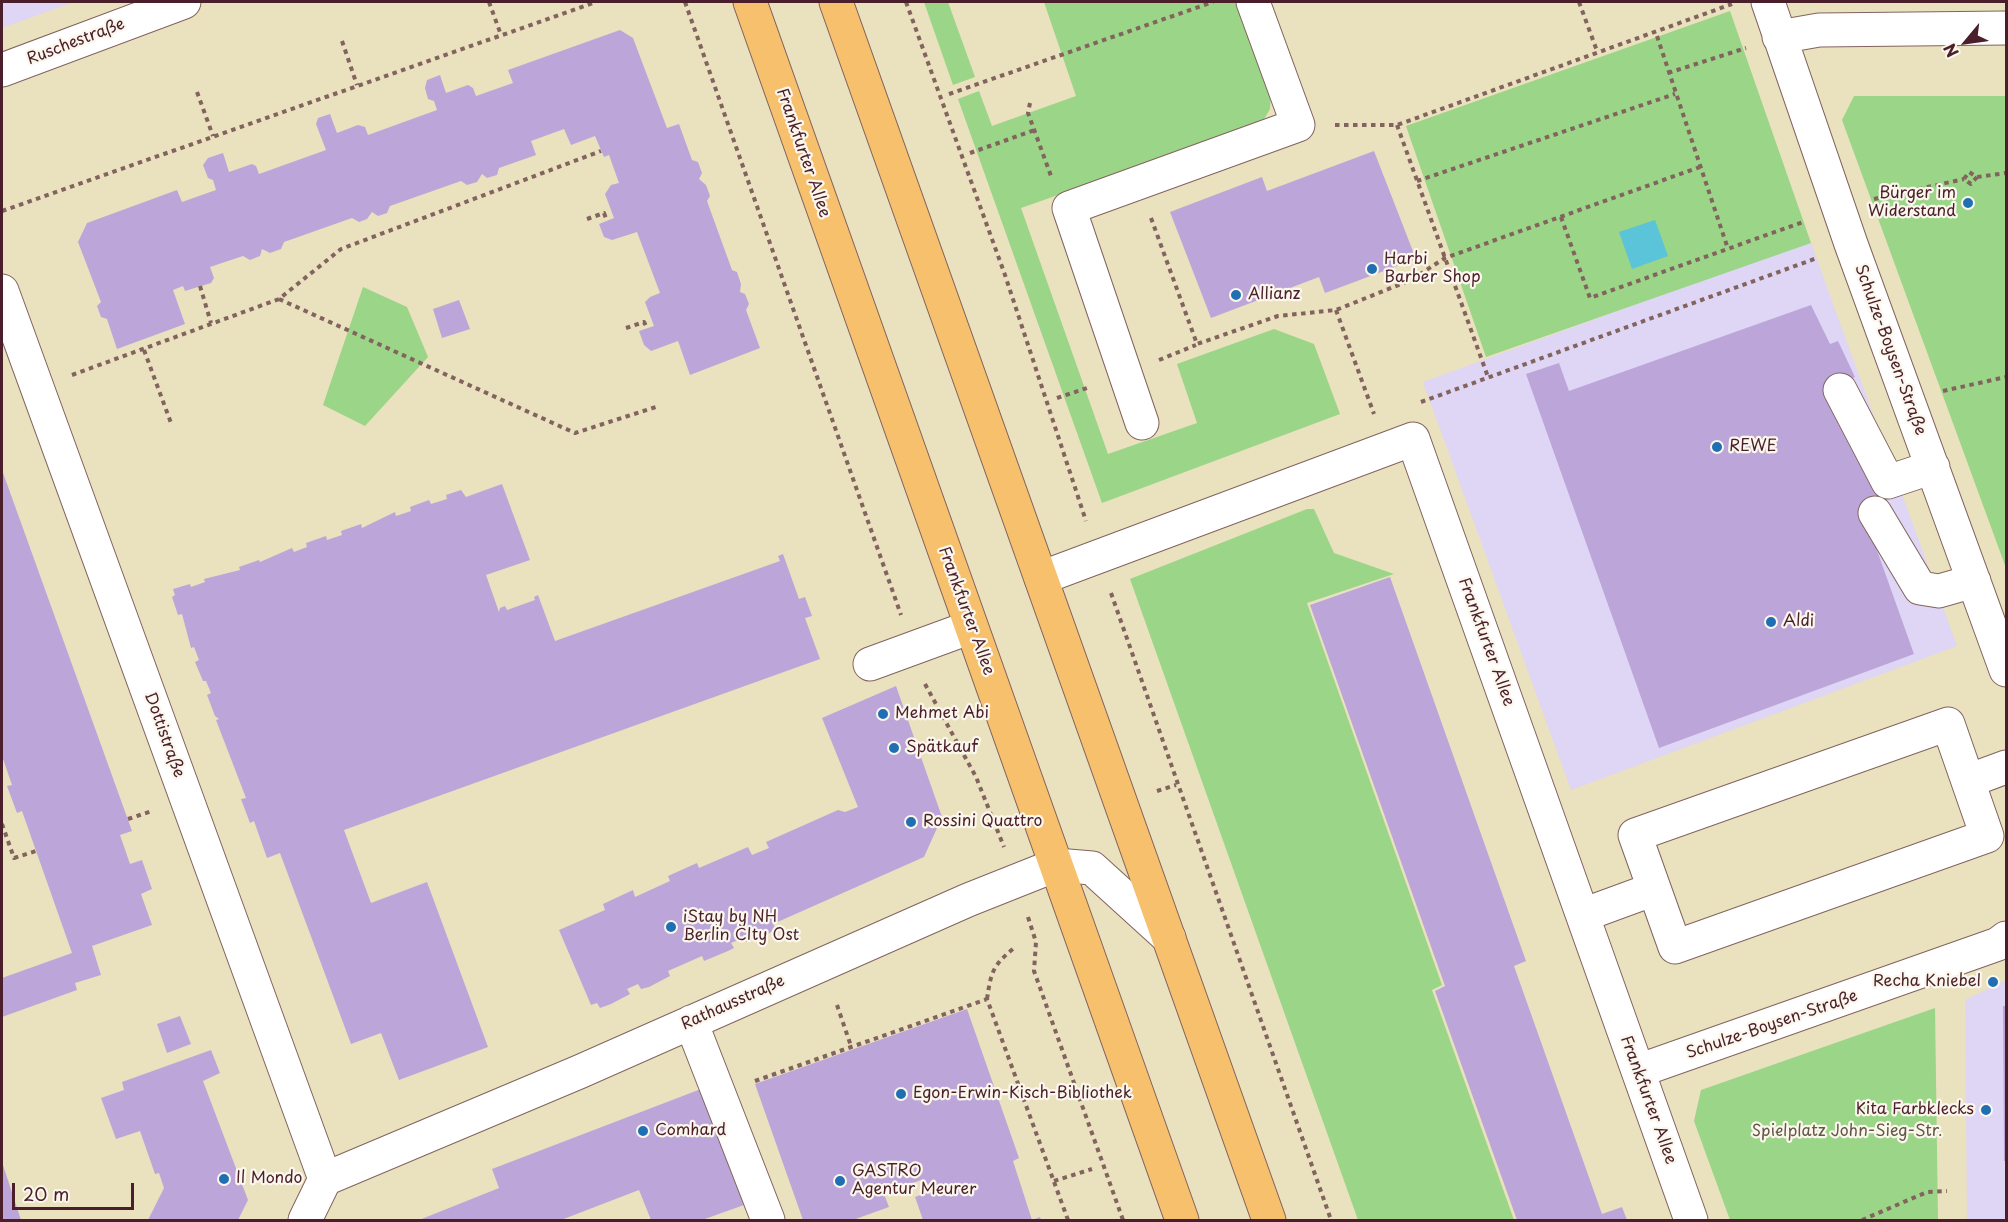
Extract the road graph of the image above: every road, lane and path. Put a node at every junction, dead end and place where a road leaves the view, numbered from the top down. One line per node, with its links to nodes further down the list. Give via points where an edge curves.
1 (489, 2): 14 (path)
2 (596, 2): 14 (path)
3 (685, 2): 72 (path)
4 (750, 2): 71 (main road, Frankfurter Allee)
5 (836, 2): 69 (main road)
6 (906, 2): 68 (path, via 1005,275)
7 (1213, 2): 23 (path)
8 (1253, 2): 27 (street)
9 (1579, 2): 18 (path)
10 (1768, 2): 17 (street, Schulze-Boysen-Straße)
11 (1735, 3): 18 (path)
12 (163, 5): 19 (street, Ruschestraße)
13 (2007, 28): 17 (street, via 1819,30)
14 (501, 35): 21 (path)
15 (1657, 36): 20 (path)
16 (342, 40): 21 (path)
17 (1764, 42): 20 (path); 39 (street, Schulze-Boysen-Straße)
18 (1597, 51): 26 (path)
19 (2, 70)
20 (1668, 73): 24 (path)
21 (358, 85): 29 (path)
22 (197, 92): 29 (path)
23 (949, 94)
24 (1675, 94): 32 (path); 36 (path)
25 (1030, 103): 28 (path, via 1028,113)
26 (1397, 124): 27 (path); 36 (path)
27 (1298, 125): 37 (street)
28 (1035, 130): 31 (path); 38 (path, via 1058,195)
29 (213, 136): 40 (path)
30 (602, 151): 50 (path, via 341,249)
31 (970, 153)
32 (1700, 167): 41 (path); 46 (path)
33 (2007, 172): 34 (path)
34 (1977, 177): 35 (path, via 1971,184); 35 (path, via 1969,172)
35 (1964, 179): 39 (path, via 1892,193)
36 (1417, 181): 47 (path)
37 (1139, 183): 38 (street); 51 (path, via 1197,344 1278,316)
38 (1069, 208): 64 (street)
39 (1839, 209): 45 (street, Schulze-Boysen-Straße)
40 (2, 211)
41 (1561, 217): 46 (path, via 1590,298); 47 (path)
42 (586, 219): 43 (path, via 604,213)
43 (607, 221)
44 (1804, 222): 46 (path)
45 (1851, 244): 57 (path); 61 (street, Schulze-Boysen-Straße)
46 (1728, 249)
47 (1445, 258): 51 (path, via 1411,280); 57 (path)
48 (200, 286): 52 (path)
49 (2, 291): 58 (street, Dottistraße)
50 (279, 299): 52 (path); 62 (path, via 575,433)
51 (1336, 310): 65 (path)
52 (212, 323): 55 (path)
53 (626, 328): 54 (path, via 644,322)
54 (647, 328)
55 (144, 350): 58 (path); 63 (path)
56 (2007, 376): 61 (path, via 1950,388)
57 (1488, 377): 60 (path)
58 (37, 387): 96 (street, Dottistraße)
59 (1840, 390): 66 (street, via 1888,482)
60 (1420, 402)
61 (1910, 404): 66 (street, Schulze-Boysen-Straße)
62 (656, 407)
63 (171, 423)
64 (1142, 423)
65 (1386, 449): 68 (street, Frankfurter Allee); 85 (street, Frankfurter Allee, via 1413,439)
66 (1933, 467): 70 (street, Schulze-Boysen-Straße)
67 (1875, 513): 70 (street, via 1920,588 1938,591)
68 (1098, 557): 69 (street, Frankfurter Allee); 77 (path)
69 (1041, 578): 86 (main road)
70 (1974, 581): 74 (street, Schulze-Boysen-Straße)
71 (971, 627): 72 (street); 82 (main road, Frankfurter Allee)
72 (912, 648): 73 (street); 79 (path, via 927,690)
73 (870, 664)
74 (2006, 665)
75 (2007, 767): 76 (street)
76 (1968, 781): 83 (street, via 1948,724 1635,835); 83 (street, via 1988,836 1675,947)
77 (1176, 785): 78 (path); 105 (path)
78 (1154, 792)
79 (989, 804)
80 (2, 824): 81 (path, via 14,858)
81 (36, 850)
82 (1056, 865): 86 (street, Rathausstraße, via 1092,868); 91 (street, Rathausstraße); 103 (main road, Frankfurter Allee)
83 (1654, 889): 85 (street)
84 (1027, 914): 102 (path, via 1036,942 1034,971)
85 (1583, 915): 93 (street, Frankfurter Allee)
86 (1169, 938): 104 (main road)
87 (2007, 938): 93 (street, Schulze-Boysen-Straße, via 1934,969)
88 (1014, 948): 89 (path, via 992,971)
89 (987, 999): 92 (path); 97 (path)
90 (837, 1005): 92 (path)
91 (691, 1022): 94 (street); 96 (street, Rathausstraße)
92 (851, 1046): 94 (path)
93 (1638, 1071): 106 (street, Frankfurter Allee)
94 (719, 1094): 100 (street)
95 (1092, 1169): 97 (path)
96 (325, 1179): 99 (street)
97 (1054, 1181): 101 (path)
98 (1947, 1191): 107 (path, via 1927,1192)
99 (305, 1221)
100 (768, 1221)
101 (1068, 1221)
102 (1123, 1221)
103 (1182, 1221)
104 (1269, 1221)
105 (1331, 1221)
106 (1691, 1221)
107 (1862, 1221)

